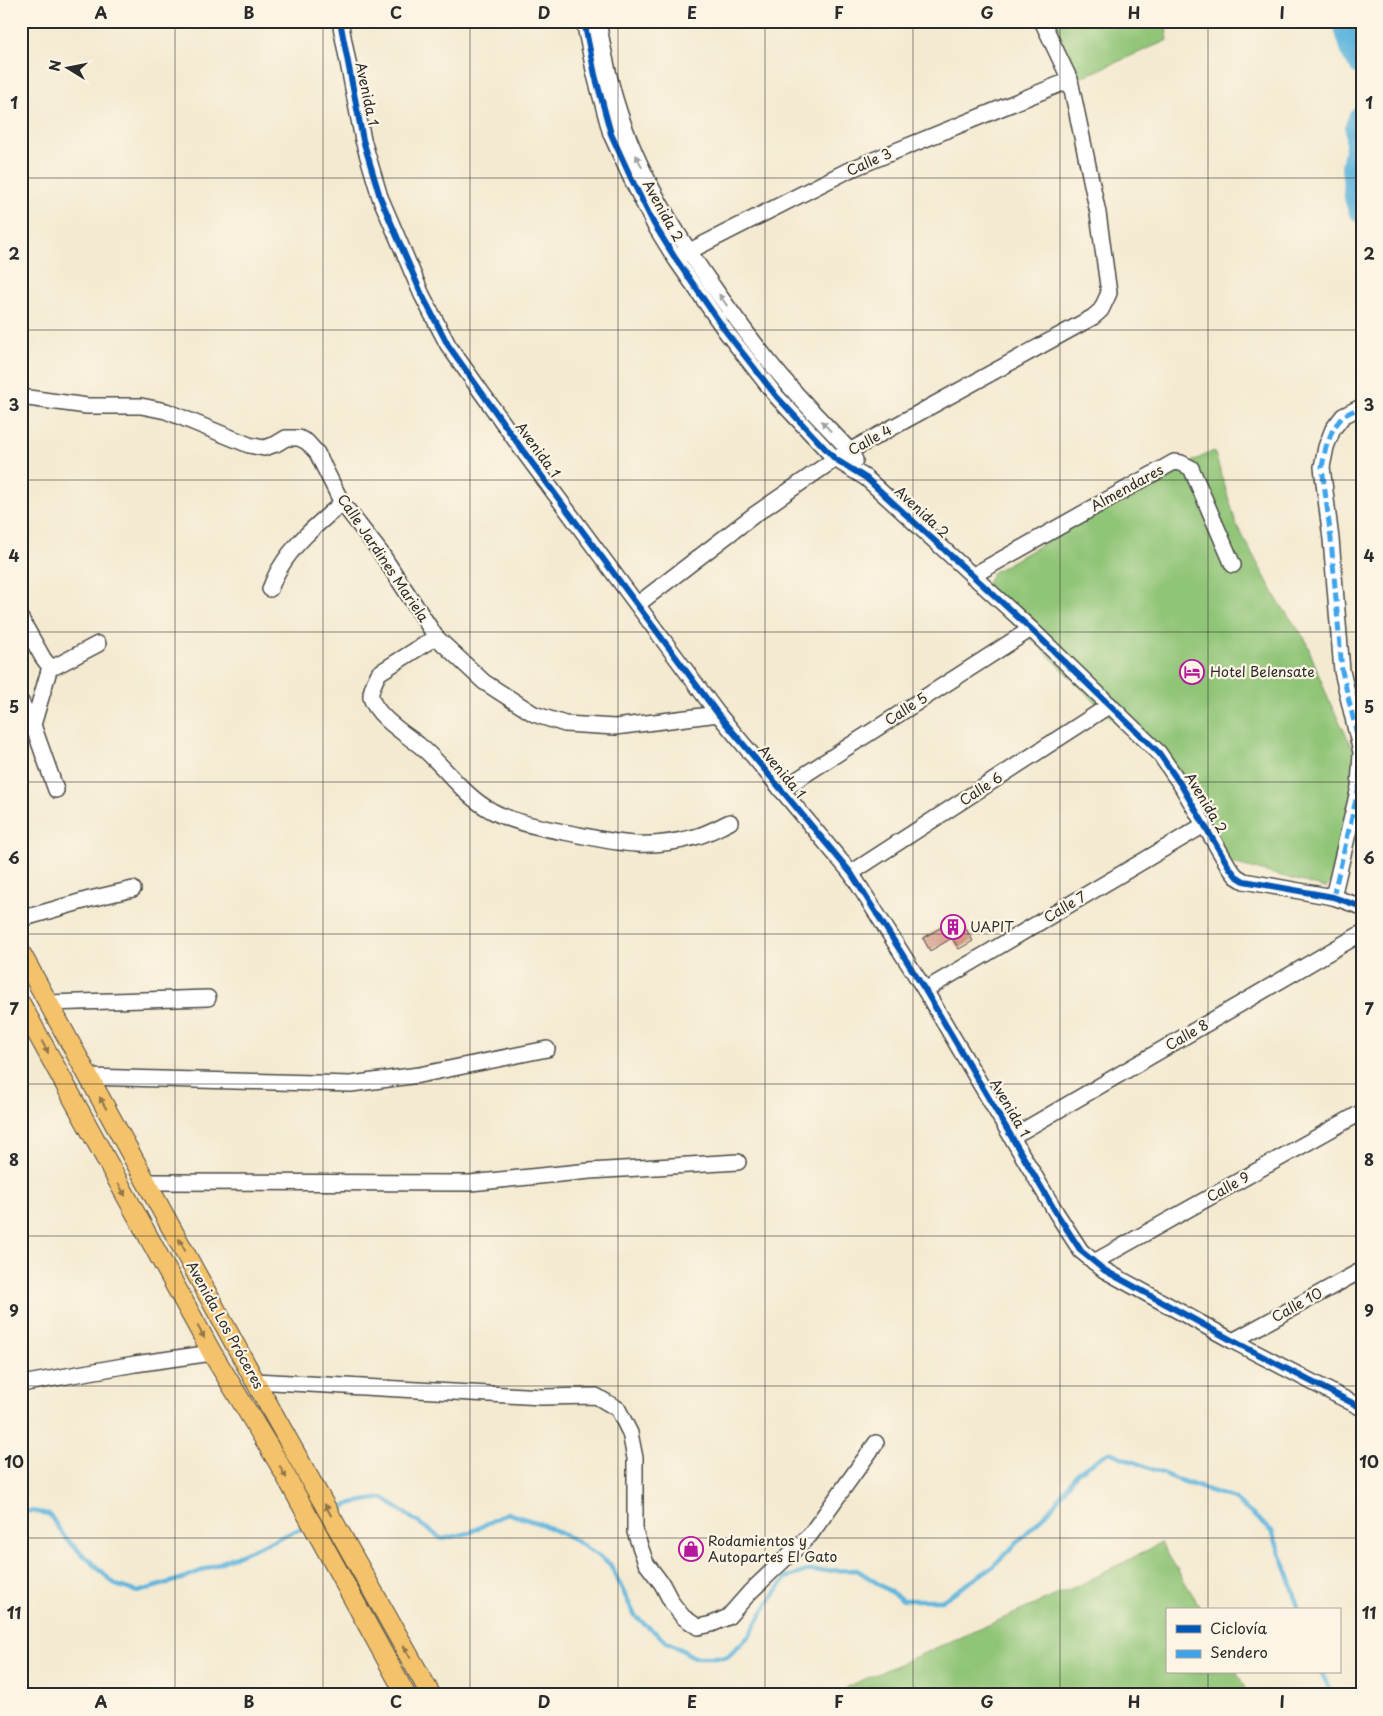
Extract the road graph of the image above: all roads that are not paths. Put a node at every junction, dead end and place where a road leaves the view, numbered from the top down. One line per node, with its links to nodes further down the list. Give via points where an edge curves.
1 (340, 21): 16 (street, Avenida 1, via 363,140 380,197 422,295 448,345)
2 (584, 21): 6 (street, Avenida 2, via 611,134 638,193)
3 (598, 21): 6 (street, one-way to 3, via 616,103)
4 (1042, 21): 5 (street)
5 (1070, 80): 6 (street, Calle 3, via 849,170); 9 (street, Calle 4, via 1098,213 1109,293 1101,310 1094,317)
6 (682, 255): 9 (street, one-way to 6, via 785,381); 10 (street, Avenida 2, via 727,333 777,397)
7 (21, 397): 12 (street, Calle Jardines Mariela, via 87,406 141,406 166,411 264,448 286,438 299,438 317,452)
8 (1362, 410): 32 (street, via 1343,416 1333,429 1322,467 1342,671 1361,752 1359,787)
9 (850, 451): 10 (street, Calle 4); 11 (street)
10 (835, 459): 11 (street, Avenida 2); 16 (street, Calle 4, via 754,515)
11 (866, 478): 14 (street, Avenida 2)
12 (342, 502): 15 (street, via 292,552); 19 (street, Calle Jardines Mariela, via 381,553)
13 (1233, 565): 14 (street, Almendares, via 1191,468 1174,462)
14 (972, 576): 18 (street, Avenida 2)
15 (270, 589)
16 (638, 604): 24 (street, Avenida 1)
17 (21, 619): 21 (street)
18 (1031, 629): 23 (street, Avenida 2); 27 (street, Calle 5)
19 (436, 637): 24 (street, Calle Jardines Mariela, via 484,682 534,714 565,724 615,727); 28 (street, via 379,673 371,696 375,707 388,720 428,752 474,799 492,812 535,826 638,846 697,837)
20 (98, 644): 21 (street)
21 (50, 667): 25 (street)
22 (21, 702): 25 (street)
23 (1110, 705): 29 (street, Avenida 2, via 1159,753); 30 (street, Calle 6)
24 (718, 714): 27 (street, Avenida 1)
25 (27, 728): 26 (street)
26 (56, 790)
27 (780, 790): 30 (street, Avenida 1)
28 (730, 822)
29 (1204, 825): 32 (street, Avenida 2, via 1229,867 1244,881); 37 (street, Calle 7)
30 (851, 873): 37 (street, Avenida 1)
31 (133, 889): 34 (street)
32 (1333, 897): 33 (street, Avenida 2)
33 (1362, 907)
34 (21, 919)
35 (1362, 933): 44 (street, Calle 8)
36 (21, 953): 39 (main road, Avenida Los Próceres)
37 (926, 990): 44 (street, Avenida 1)
38 (208, 998): 39 (street)
39 (48, 1003): 42 (main road, Avenida Los Próceres)
40 (21, 1004): 50 (main road, Avenida Los Próceres, one-way to 50)
41 (547, 1049): 42 (street, via 419,1075 351,1084)
42 (88, 1077): 46 (main road, Avenida Los Próceres, one-way to 42)
43 (1362, 1112): 47 (street, Calle 9)
44 (1012, 1138): 47 (street, Avenida 1, via 1081,1251)
45 (738, 1162): 46 (street, via 590,1171 470,1183)
46 (147, 1182): 51 (main road, Avenida Los Próceres, one-way to 46)
47 (1094, 1262): 49 (street, Avenida 1)
48 (1362, 1270): 49 (street, Calle 10)
49 (1233, 1341): 53 (street, Avenida 1)
50 (212, 1353): 52 (street); 55 (main road, Avenida Los Próceres, one-way to 55, via 278,1462)
51 (256, 1381): 54 (street, via 542,1397 596,1396 618,1410 630,1433 635,1458 635,1532 646,1564 683,1617 698,1627 728,1617 810,1535); 56 (main road, Avenida Los Próceres, one-way to 51)
52 (21, 1384)
53 (1362, 1408)
54 (876, 1443)
55 (406, 1695)
56 (431, 1695)

